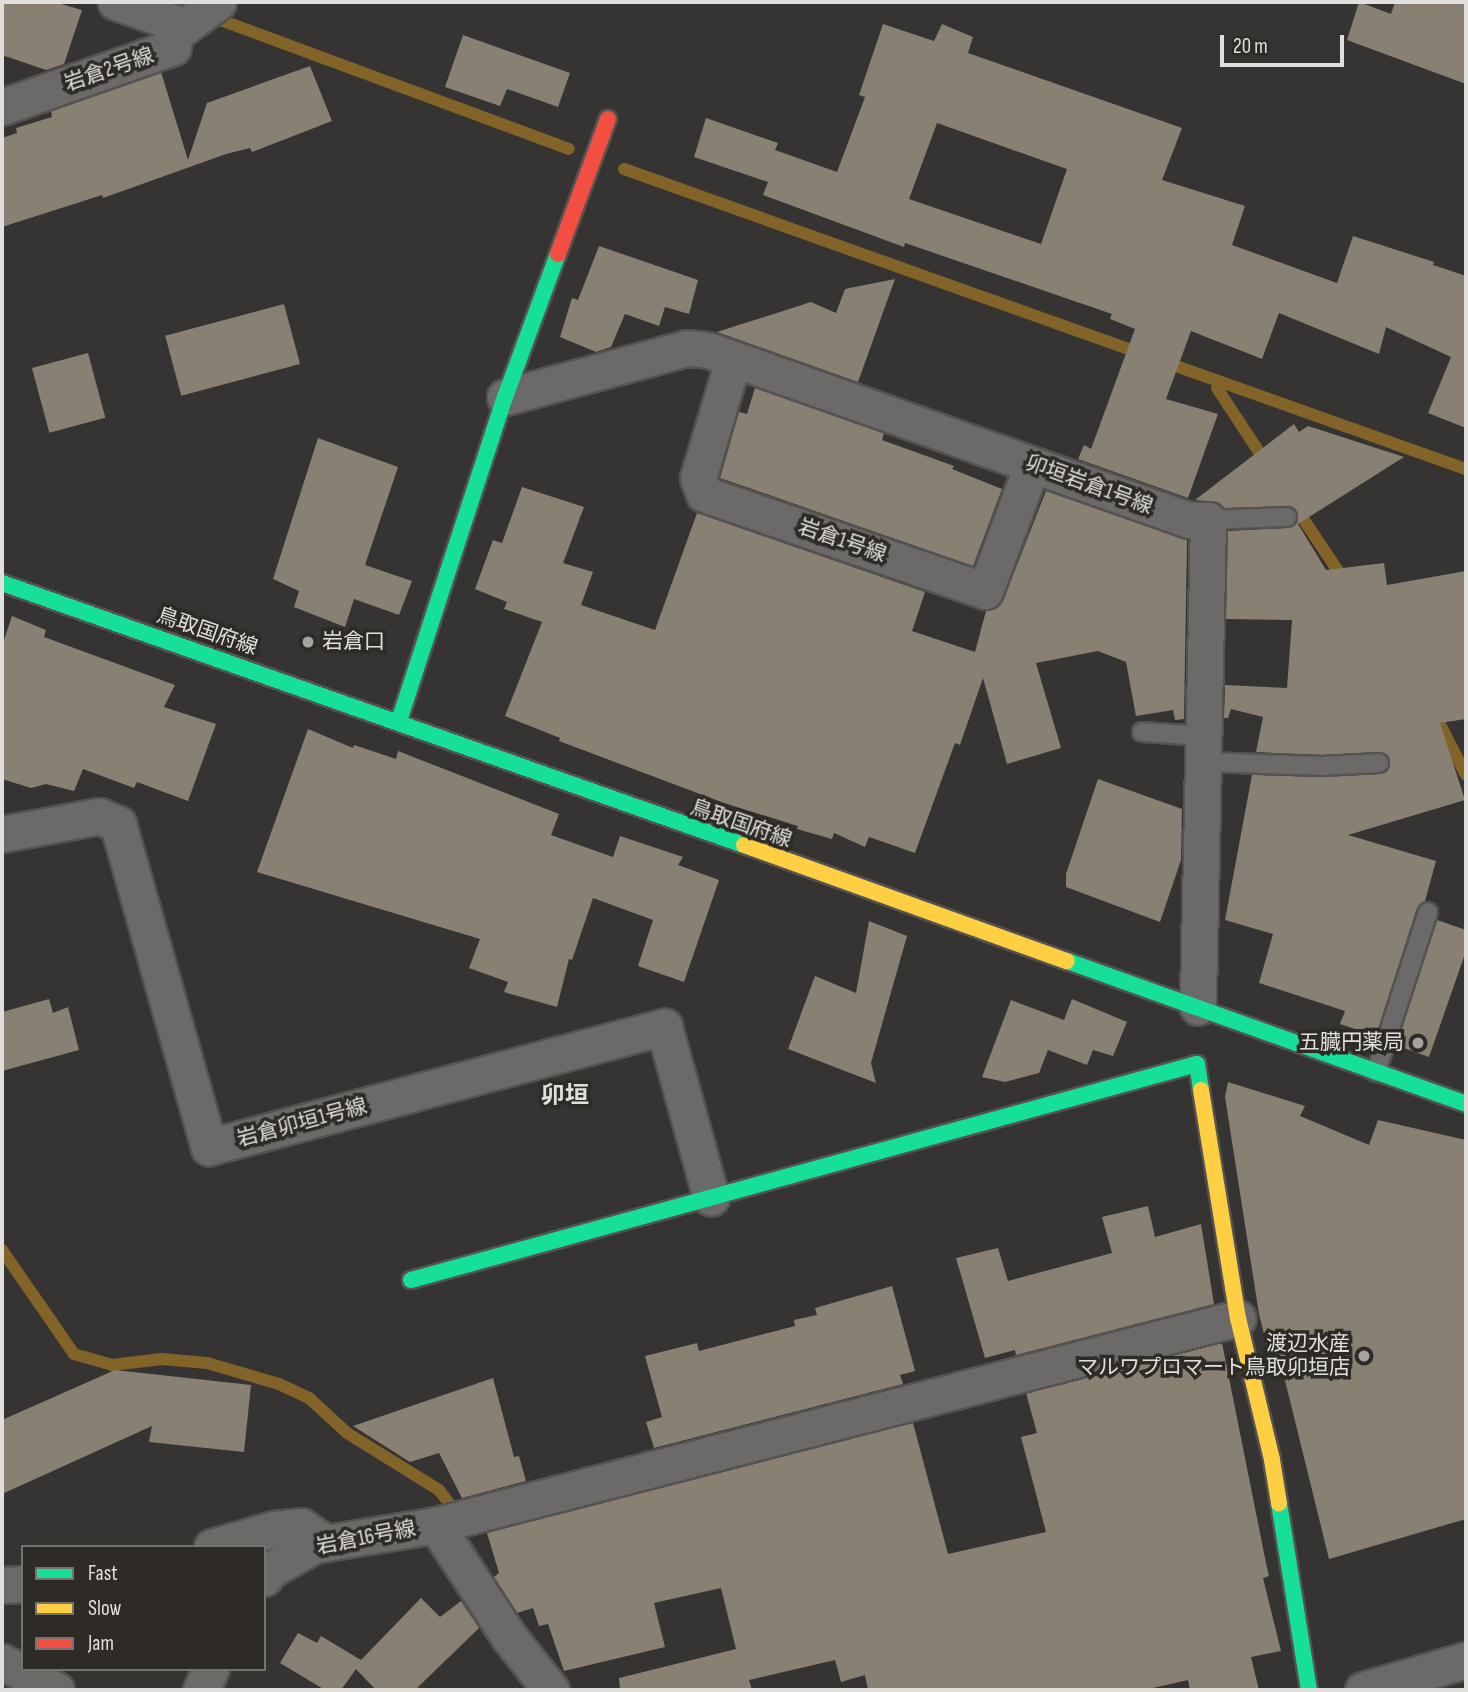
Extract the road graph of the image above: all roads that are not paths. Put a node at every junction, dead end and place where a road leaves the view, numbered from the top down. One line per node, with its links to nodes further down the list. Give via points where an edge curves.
1 (116, 2): 3 (street, 岩倉2号線, via 175,23)
2 (218, 2): 3 (street)
3 (174, 34): 4 (street, 岩倉2号線, via 173,47)
4 (2, 107)
5 (608, 119): 7 (street)
6 (733, 359): 7 (street, 卯垣岩倉1号線, via 687,348); 8 (street, 卯垣岩倉1号線); 8 (street, 岩倉1号線, via 698,478 704,494 985,591)
7 (505, 397): 12 (street)
8 (1032, 465): 10 (street, 卯垣岩倉1号線, via 1189,520)
9 (1287, 517): 10 (lane)
10 (1208, 520): 14 (street)
11 (2, 583): 12 (street, 鳥取国府線)
12 (399, 721): 18 (street, 鳥取国府線)
13 (1142, 732): 14 (lane)
14 (1204, 749): 15 (lane, via 1322,766); 18 (street)
15 (1379, 763)
16 (2, 834): 21 (street, 岩倉卯垣1号線, via 99,816 118,824 209,1147 664,1027)
17 (1428, 912): 19 (lane)
18 (1198, 1007): 19 (street, 鳥取国府線)
19 (1376, 1072): 20 (street, 鳥取国府線)
20 (1466, 1104)
21 (712, 1198): 22 (street); 23 (street, via 1197,1064)
22 (411, 1280)
23 (1238, 1318): 24 (street, 岩倉16号線); 36 (street, via 1272,1460)
24 (436, 1525): 25 (street, 岩倉16号線); 35 (street, via 509,1637)
25 (325, 1544): 26 (street, via 301,1526); 27 (street, 岩倉16号線, via 314,1545)
26 (219, 1545)
27 (266, 1575)
28 (21, 1584): 29 (street)
29 (2, 1585)
30 (1466, 1660): 37 (street)
31 (2, 1662): 33 (street)
32 (210, 1671): 34 (street)
33 (56, 1690)
34 (201, 1690)
35 (551, 1690)
36 (1309, 1690)
37 (1363, 1690)

